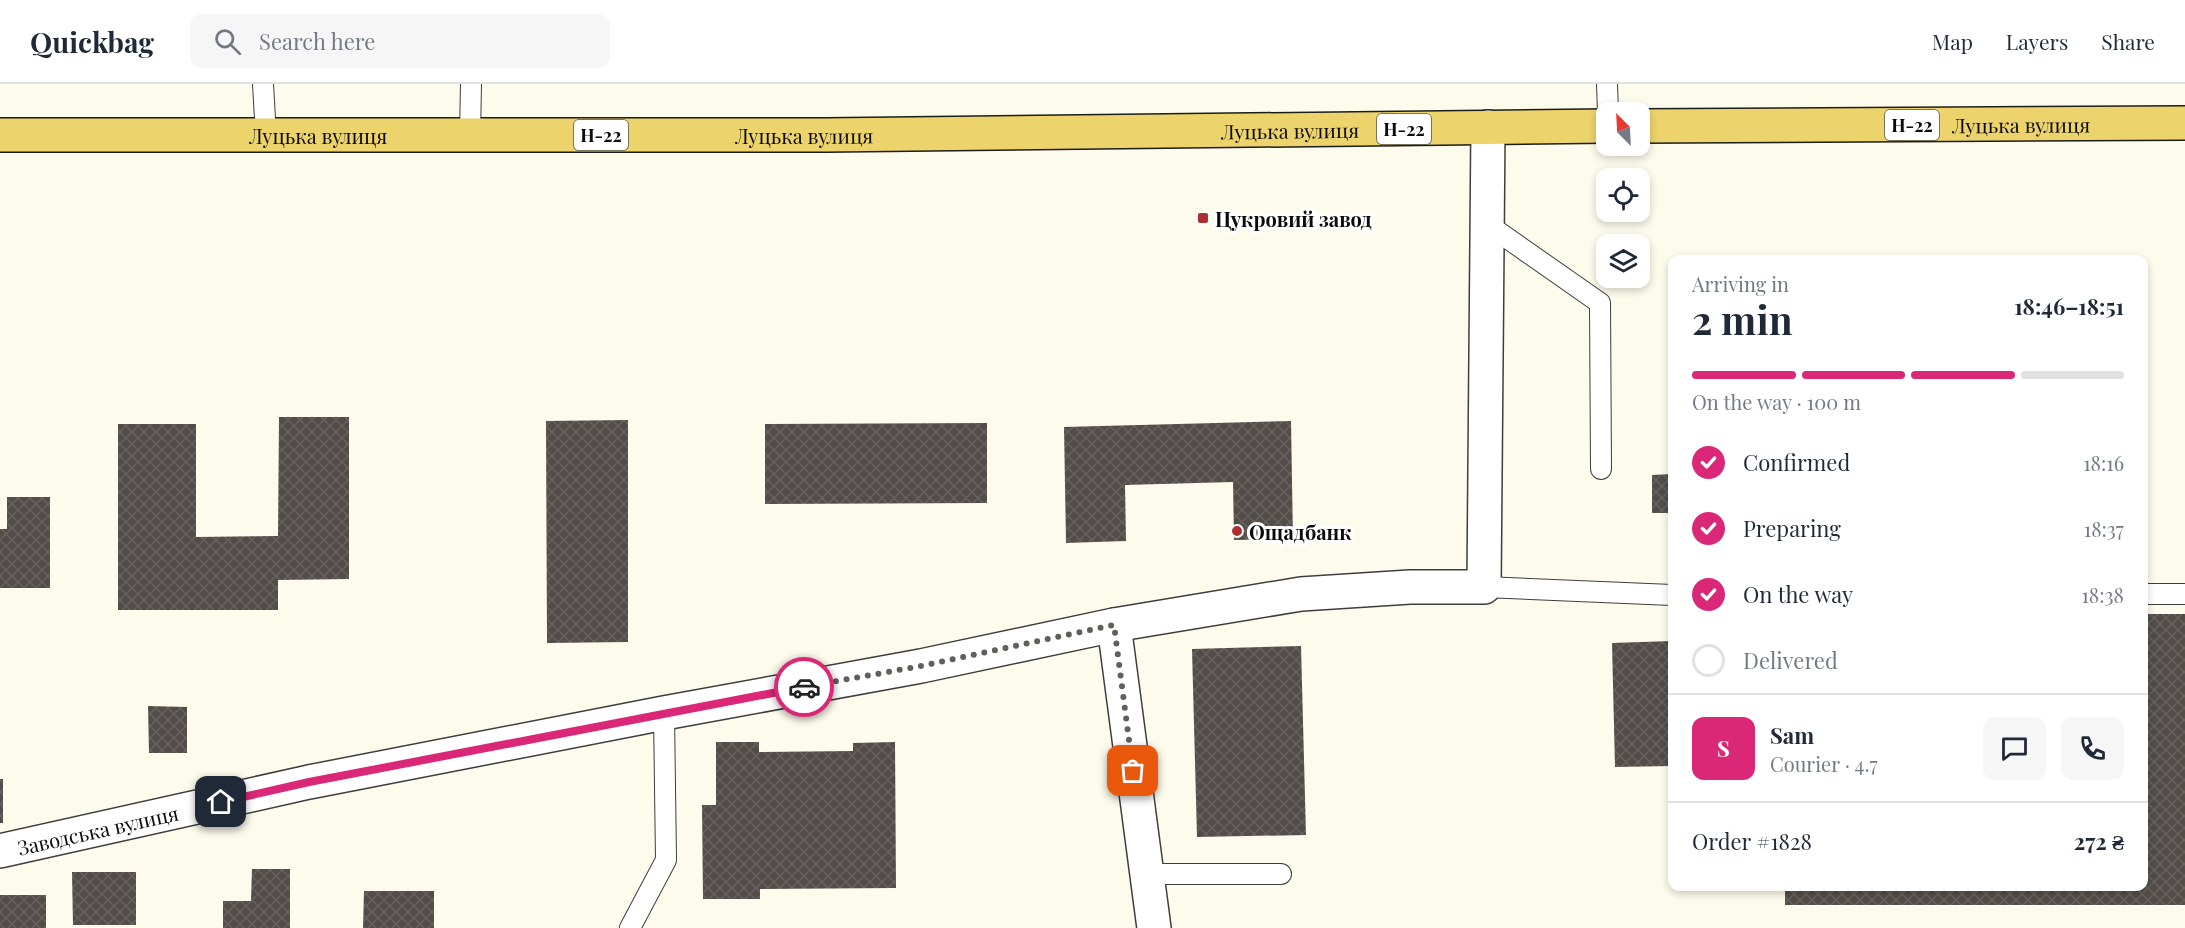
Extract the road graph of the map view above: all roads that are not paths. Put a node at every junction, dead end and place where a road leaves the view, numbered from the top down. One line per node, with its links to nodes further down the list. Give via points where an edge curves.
1 (263, 84): 10 (lane)
2 (471, 84): 11 (lane)
3 (1607, 84): 4 (lane)
4 (1608, 102)
5 (2185, 123): 7 (main road, Луцька вулиця / Н-22)
6 (1596, 126): 8 (main road, Луцька вулиця / Н-22)
7 (1650, 126)
8 (1488, 127): 11 (main road, Луцька вулиця / Н-22); 12 (street)
9 (0, 135): 10 (main road, Луцька вулиця / Н-22)
10 (266, 135): 11 (main road, Луцька вулиця / Н-22)
11 (470, 135)
12 (1487, 224): 13 (lane, via 1600,303); 14 (street)
13 (1601, 469)
14 (1484, 587): 17 (lane); 18 (street, Заводська вулиця, via 1301,594)
15 (2148, 594): 16 (lane)
16 (2185, 594)
17 (1668, 595)
18 (1114, 625): 19 (street, Заводська вулиця, via 921,666); 21 (street)
19 (664, 713): 20 (street, Заводська вулиця, via 309,782); 23 (lane, via 666,860)
20 (0, 851)
21 (1147, 874): 22 (lane); 24 (street)
22 (1281, 874)
23 (630, 928)
24 (1154, 928)

